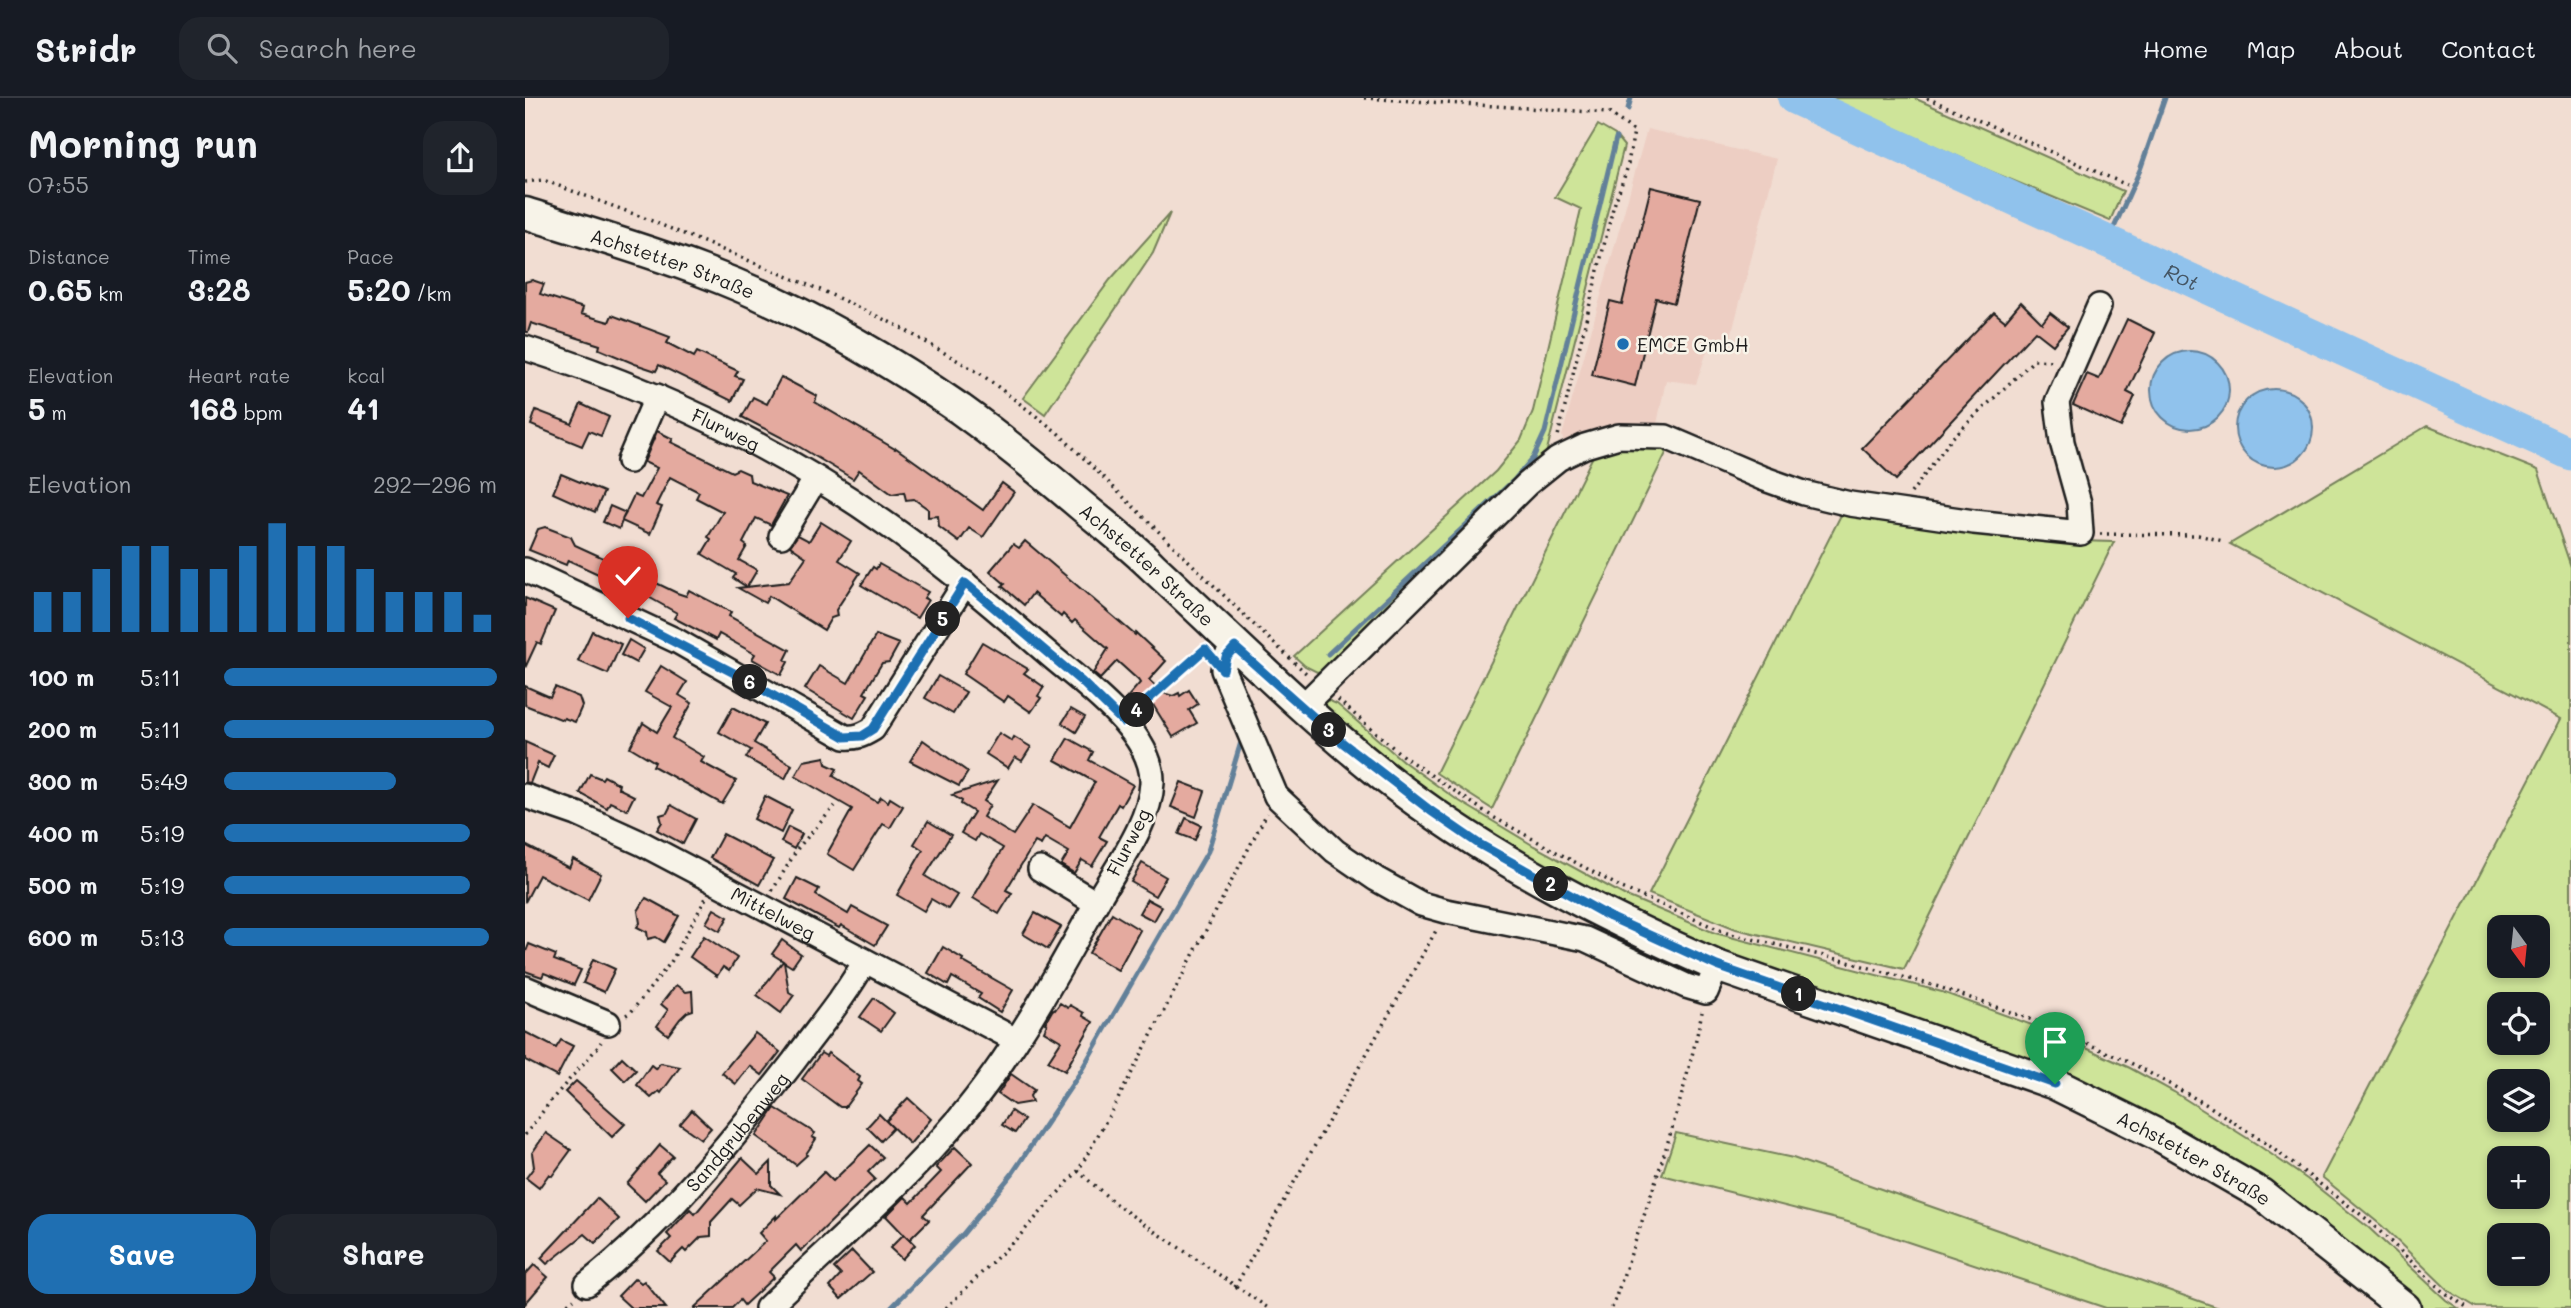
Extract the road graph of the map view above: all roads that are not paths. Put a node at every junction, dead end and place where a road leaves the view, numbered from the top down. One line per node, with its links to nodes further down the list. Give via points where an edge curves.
1 (525, 213): 10 (main road, Achstetter Straße, via 704,271 819,324 899,370 1017,451 1152,565)
2 (2099, 306): 11 (street, via 2057,402 2081,533 1850,504 1804,493 1666,437 1619,436 1558,459 1506,503)
3 (525, 348): 4 (street, Flurweg)
4 (657, 396): 5 (street); 6 (street, Flurweg)
5 (629, 461)
6 (816, 478): 7 (street); 9 (street, Flurweg)
7 (781, 536)
8 (525, 570): 9 (street, via 677,641 853,738 873,729)
9 (965, 583): 14 (street, Flurweg, via 1082,682 1123,722 1149,762 1152,779 1145,817)
10 (1229, 659): 11 (main road, Achstetter Straße); 16 (street, via 1276,796 1356,865 1421,904 1585,939 1686,986)
11 (1302, 707): 16 (main road, Achstetter Straße, via 1384,776 1479,844)
12 (525, 796): 15 (street, Mittelweg, via 643,844)
13 (1040, 869): 14 (street)
14 (1096, 903): 19 (street, Flurweg)
15 (865, 961): 19 (street, Mittelweg); 20 (street, Sandgrubenweg, via 852,985 742,1126 618,1260)
16 (1712, 979): 22 (main road, Achstetter Straße, via 2055,1084 2162,1137 2261,1194)
17 (525, 988): 18 (street)
18 (608, 1023)
19 (1016, 1040): 21 (street, Flurweg, via 950,1128 907,1175)
20 (587, 1284)
21 (767, 1308)
22 (2405, 1308)

